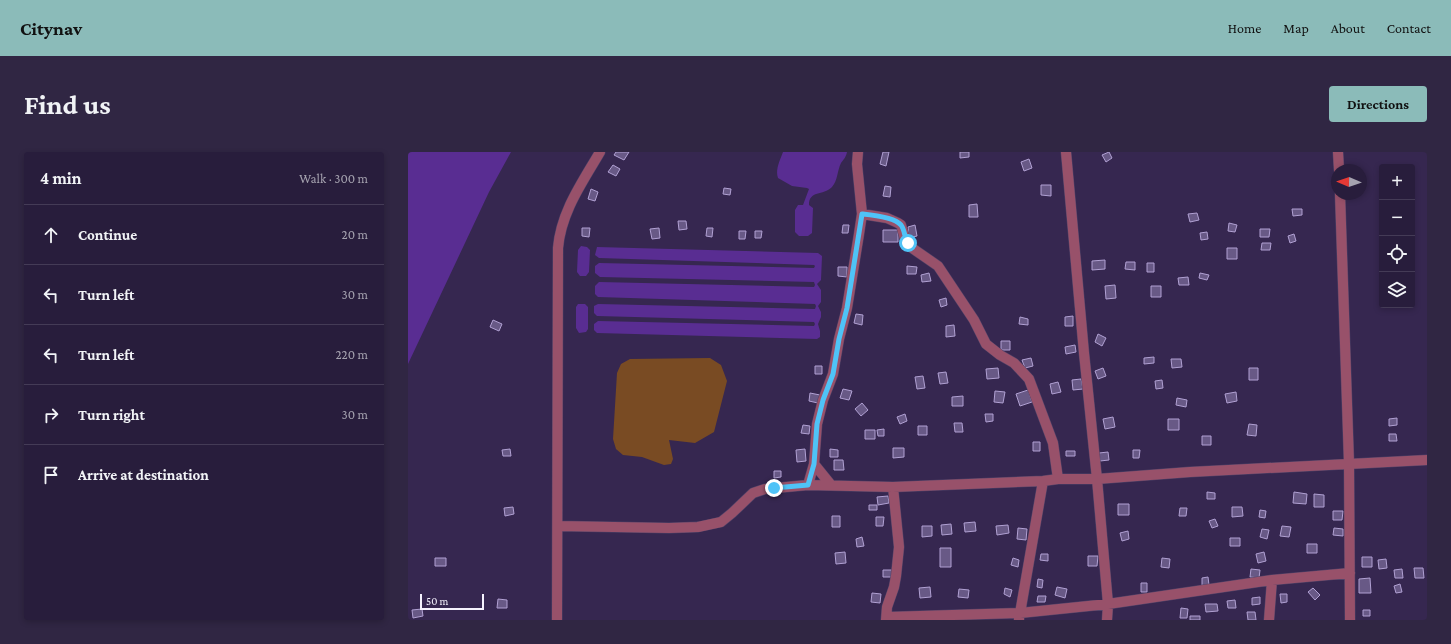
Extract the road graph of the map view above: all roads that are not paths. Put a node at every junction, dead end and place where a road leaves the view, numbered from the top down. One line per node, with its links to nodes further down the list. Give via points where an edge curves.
1 (600, 152): 17 (street, via 566,213 559,233)
2 (858, 152): 7 (street)
3 (1066, 152): 12 (street)
4 (1338, 152): 5 (street)
5 (1339, 164)
6 (1340, 200): 9 (street)
7 (862, 214): 10 (street, via 847,308 833,374 817,424); 11 (street, via 898,222 912,248 938,266 974,320 986,344 1000,356 1014,363 1029,379 1053,443)
8 (1427, 460): 9 (street)
9 (1349, 463): 12 (street); 18 (street)
10 (814, 464): 14 (street); 15 (street)
11 (1058, 479): 12 (street); 13 (street)
12 (1097, 479): 20 (street)
13 (1043, 481): 16 (street); 21 (street)
14 (808, 485): 15 (street); 17 (street, via 765,489 753,493 721,522 698,527)
15 (831, 485): 16 (street)
16 (893, 487): 22 (street, via 899,547)
17 (558, 526): 23 (street)
18 (1350, 574): 19 (street); 26 (street)
19 (1272, 580): 20 (street); 25 (street)
20 (1108, 604): 21 (street); 24 (street)
21 (1019, 617): 22 (street)
22 (887, 619)
23 (557, 620)
24 (1108, 620)
25 (1269, 620)
26 (1350, 620)

